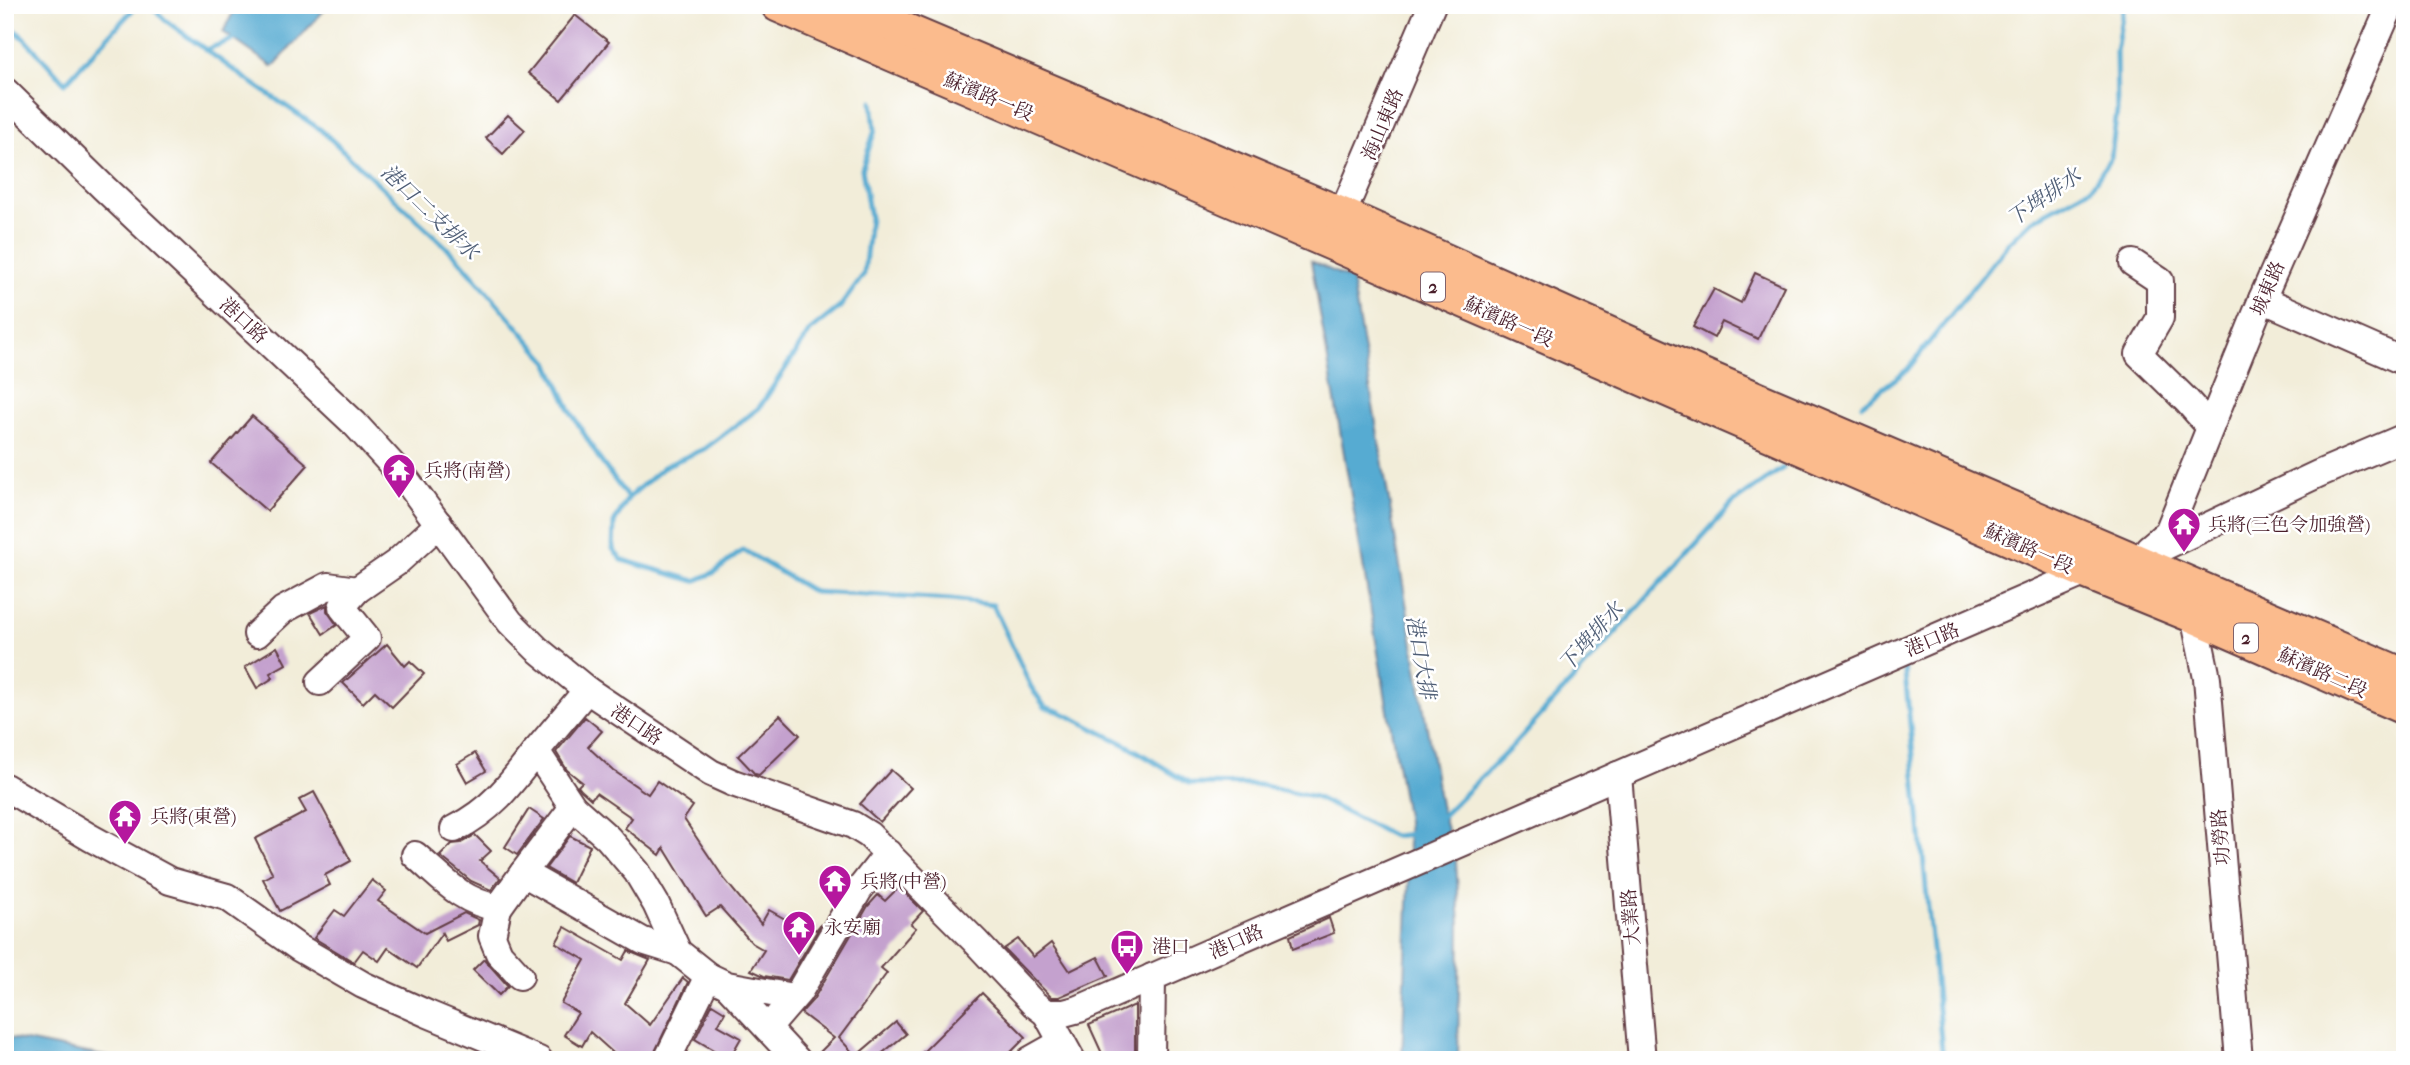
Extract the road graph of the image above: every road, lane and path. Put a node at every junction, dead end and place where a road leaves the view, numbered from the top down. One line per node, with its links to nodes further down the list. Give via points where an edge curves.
1 (778, 5): 6 (main road, 蘇濱路一段 / 2)
2 (846, 5): 6 (main road, 蘇濱路一段 / 2)
3 (1432, 5): 6 (street, 海山東路)
4 (2391, 5): 8 (street, 城東路)
5 (5, 91): 13 (street, 港口路, via 355,424)
6 (1336, 228): 10 (main road, 蘇濱路一段 / 2)
7 (2133, 263): 11 (street, via 2160,281 2160,318 2139,354)
8 (2262, 299): 9 (street); 11 (street, 城東路)
9 (2405, 362)
10 (1694, 387): 14 (main road, 蘇濱路一段 / 2, via 1934,472); 15 (main road, 蘇濱路一段 / 2)
11 (2210, 427): 14 (street, 城東路, via 2168,532)
12 (2405, 437): 14 (street, 港口路)
13 (439, 524): 16 (street, via 396,563); 21 (street, 港口路, via 510,622)
14 (2134, 561): 15 (street, 港口路); 19 (main road, 蘇濱路二段 / 2)
15 (2086, 572): 17 (main road, 蘇濱路二段 / 2); 24 (street, 港口路)
16 (342, 595): 18 (street, via 283,610); 20 (street, via 367,638)
17 (2194, 616): 22 (main road, 蘇濱路二段 / 2); 46 (street, 功勞路, via 2207,678)
18 (257, 634)
19 (2405, 676)
20 (320, 682)
21 (587, 690): 23 (street); 28 (street, 港口路, via 711,773 853,825)
22 (2405, 708)
23 (536, 751): 26 (street); 27 (street, via 502,796)
24 (1618, 775): 34 (street, 港口路); 45 (street, 大業路)
25 (5, 787): 41 (street, via 170,881 227,897 299,948 363,985)
26 (573, 807): 30 (street); 32 (street, via 637,872)
27 (454, 829)
28 (888, 853): 36 (street, via 859,890); 37 (street, 港口路)
29 (415, 855): 31 (street, via 465,898)
30 (523, 873): 31 (street); 32 (street, via 643,941)
31 (498, 908): 33 (street, via 492,936 499,953)
32 (678, 952): 35 (street)
33 (520, 976)
34 (1153, 977): 37 (street, 港口路, via 1079,1009); 44 (street)
35 (717, 980): 36 (street); 38 (street); 42 (street)
36 (793, 997): 38 (street)
37 (1046, 1013): 39 (street)
38 (768, 1028): 40 (street)
39 (1067, 1051): 43 (street)
40 (788, 1056)
41 (538, 1060)
42 (667, 1060)
43 (1030, 1060)
44 (1151, 1060)
45 (1642, 1060)
46 (2239, 1060)

